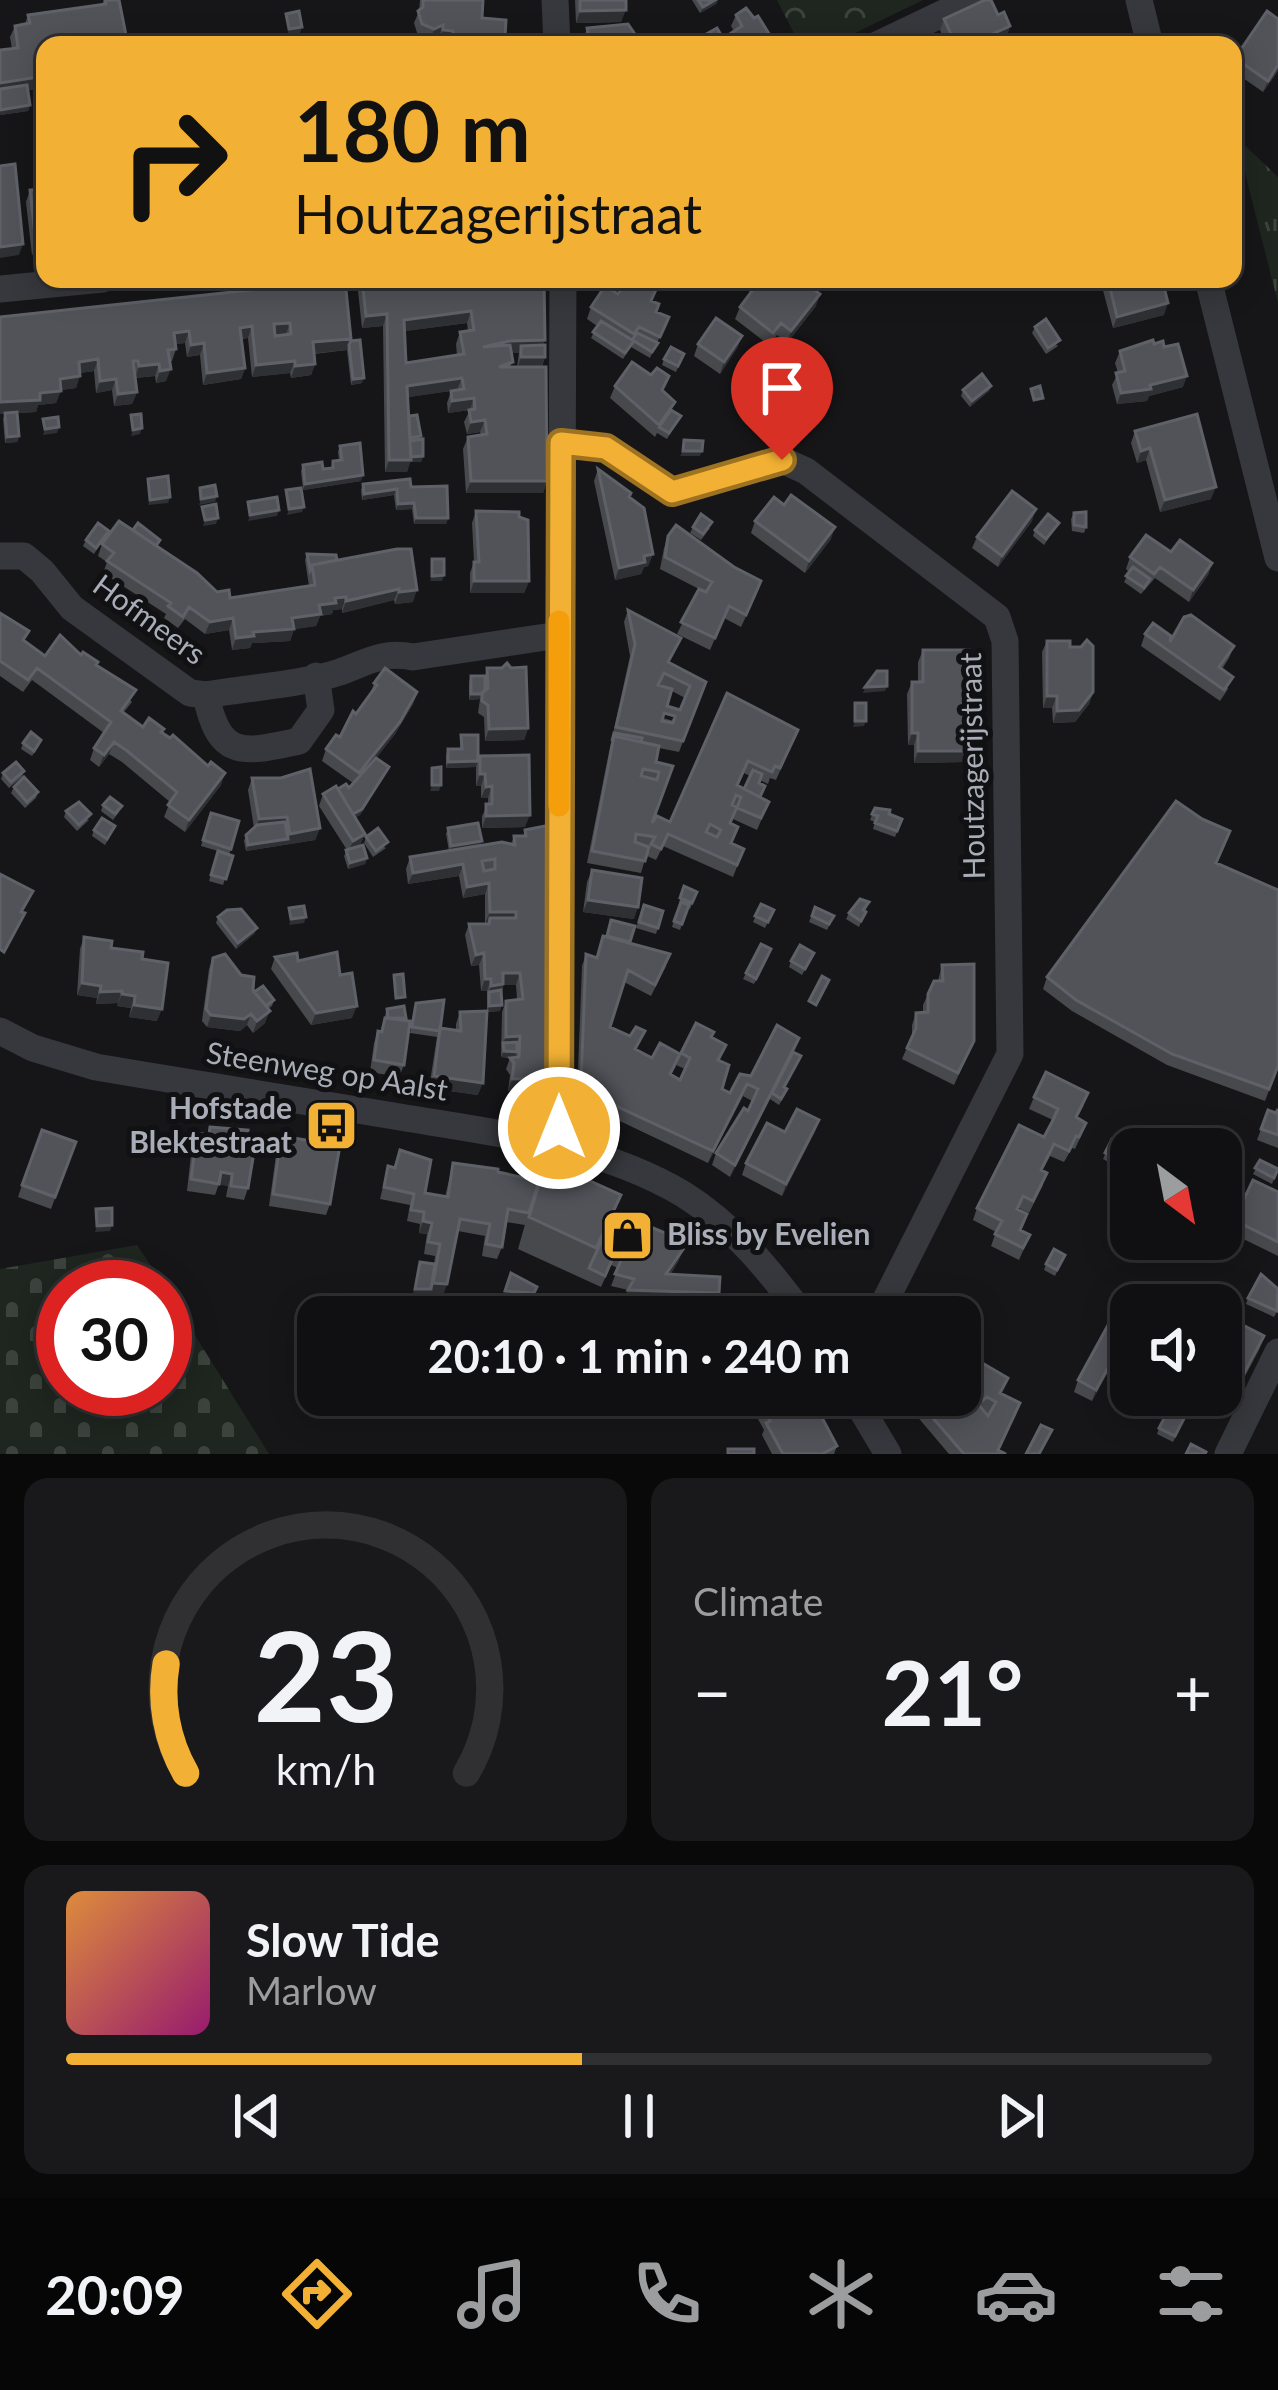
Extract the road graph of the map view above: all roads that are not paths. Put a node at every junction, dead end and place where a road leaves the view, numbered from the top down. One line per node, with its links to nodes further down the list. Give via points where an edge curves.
1 (555, 0): 4 (street)
2 (971, 0): 5 (street)
3 (1139, 0): 6 (street)
4 (557, 36)
5 (896, 36)
6 (1148, 36)
7 (36, 286): 10 (street)
8 (563, 288): 11 (street)
9 (1210, 288): 13 (street)
10 (0, 289)
11 (561, 443): 14 (street); 20 (street, Houtzagerijstraat, via 606,448 672,492 782,460 997,616 1005,641 1010,1054)
12 (0, 556): 16 (street, Hofmeers, via 23,556 72,608 190,693)
13 (1278, 559)
14 (559, 635): 15 (street, Hofmeers, via 413,657 393,653); 18 (street)
15 (316, 676): 16 (street, Hofmeers); 16 (street, Hofmeers, via 321,710 299,741 247,752 213,728)
16 (206, 695)
17 (0, 1031): 18 (street, Steenweg op Aalst, via 96,1067)
18 (559, 1144): 19 (street, Steenweg op Aalst, via 686,1196 752,1251)
19 (787, 1296)
20 (888, 1296)
21 (1278, 1352): 24 (street)
22 (865, 1416): 23 (street)
23 (888, 1454)
24 (1228, 1454)

